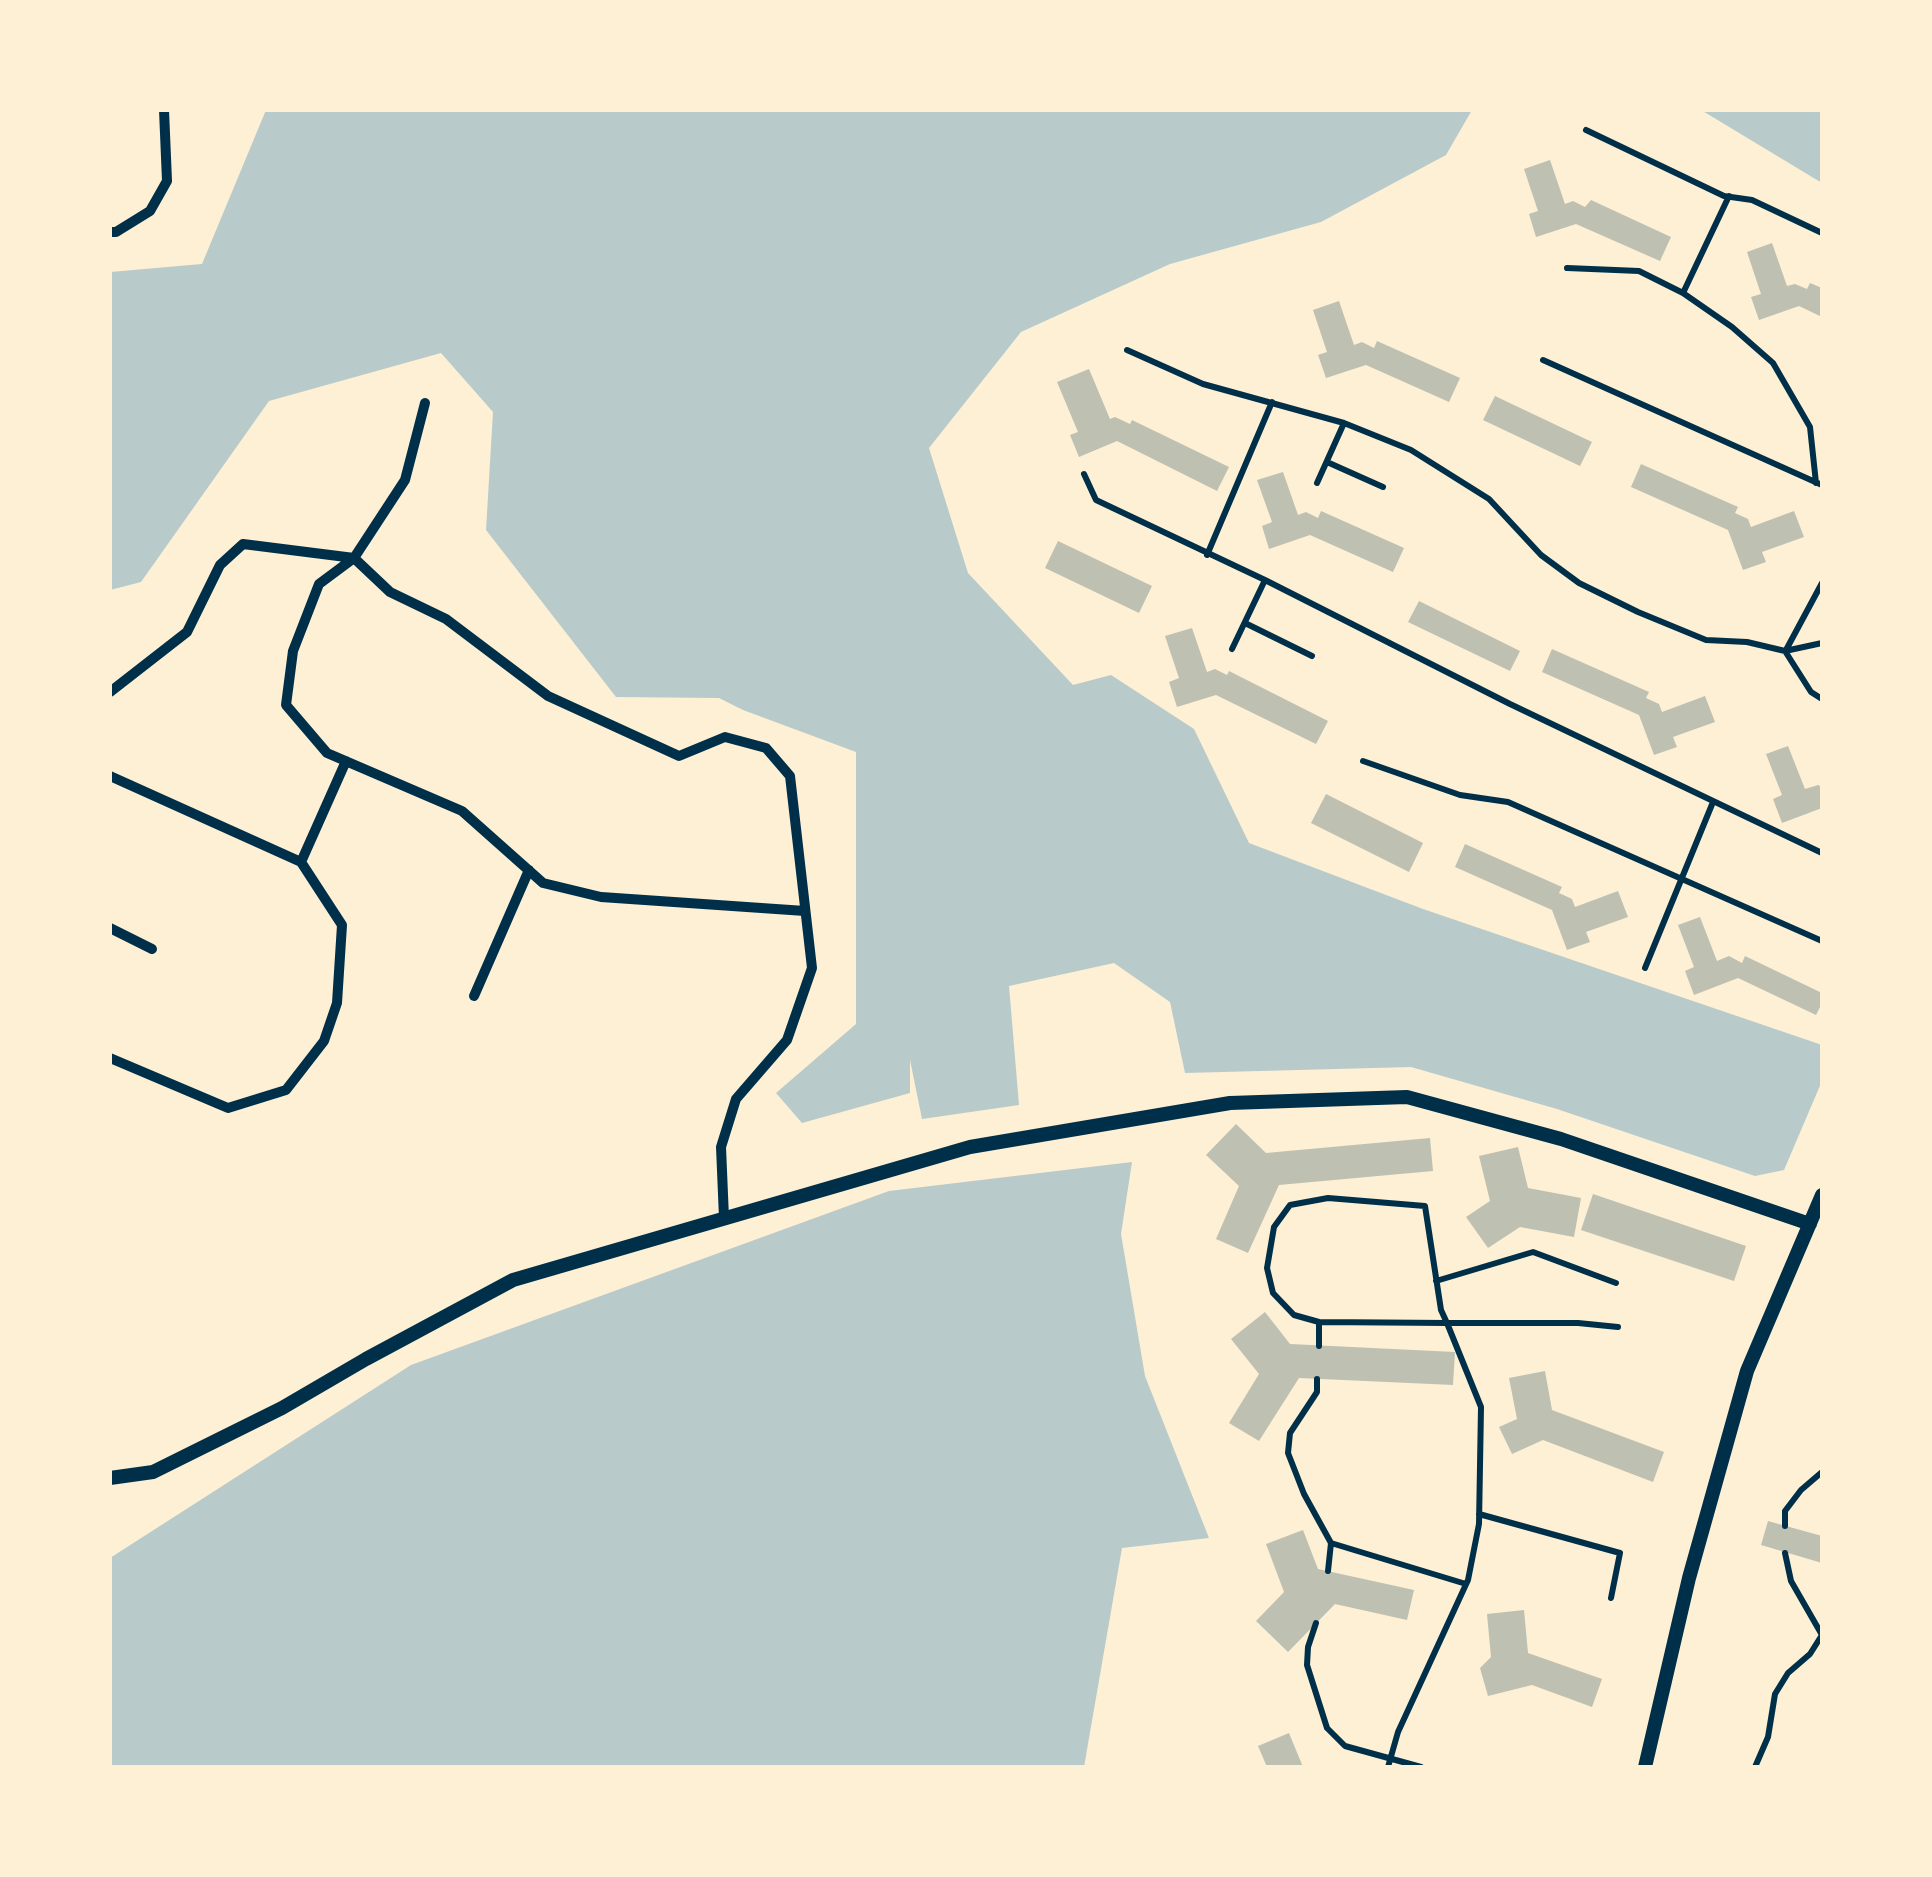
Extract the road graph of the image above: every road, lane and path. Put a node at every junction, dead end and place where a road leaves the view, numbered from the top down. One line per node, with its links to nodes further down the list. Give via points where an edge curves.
1 (164, 110): 4 (street, via 167,180 150,211)
2 (1586, 130): 3 (lane)
3 (1729, 196): 5 (lane); 7 (lane)
4 (110, 232)
5 (1822, 233)
6 (1568, 268): 7 (lane, via 1639,272)
7 (1683, 293): 16 (lane, via 1773,364 1810,427)
8 (1127, 350): 10 (lane, via 1203,384)
9 (1543, 360): 16 (lane)
10 (1272, 402): 12 (lane); 18 (lane)
11 (424, 403): 19 (street, via 405,480)
12 (1344, 424): 13 (lane); 25 (lane, via 1410,450 1489,499 1541,555 1579,583 1706,640)
13 (1327, 462): 15 (lane); 17 (lane)
14 (1084, 474): 18 (lane, via 1096,500)
15 (1318, 483)
16 (1819, 484)
17 (1383, 487)
18 (1207, 555): 20 (lane)
19 (354, 558): 27 (street, via 243,544 220,565 187,632); 29 (street, via 319,584 293,651 286,705 328,753); 37 (street, via 390,592 446,618 548,696 679,756 726,737 766,748 790,776)
20 (1265, 580): 22 (lane); 32 (lane)
21 (1822, 583): 25 (lane)
22 (1244, 623): 24 (lane); 26 (lane)
23 (1822, 643): 25 (lane)
24 (1232, 648)
25 (1785, 651): 28 (lane)
26 (1312, 656)
27 (110, 692)
28 (1822, 699)
29 (346, 761): 34 (street); 35 (street, via 462,811)
30 (1362, 761): 36 (lane, via 1460,795 1508,802)
31 (110, 776): 34 (street)
32 (1713, 802): 33 (lane); 36 (lane)
33 (1822, 853)
34 (300, 862): 43 (street, via 342,924 337,1003 324,1041 286,1090 228,1108)
35 (528, 870): 37 (street, via 543,882 601,897); 42 (street)
36 (1682, 879): 39 (lane); 41 (lane)
37 (805, 911): 45 (street, via 812,968 787,1040 736,1099 720,1147)
38 (110, 928): 40 (street)
39 (1822, 940)
40 (152, 949)
41 (1645, 968)
42 (474, 996)
43 (110, 1058)
44 (1822, 1195): 46 (street)
45 (724, 1218): 46 (street, via 970,1147 1230,1103 1406,1097 1561,1138); 55 (street, via 513,1280 154,1472)
46 (1810, 1224): 67 (street, via 1748,1371)
47 (1436, 1282): 48 (lane, via 1533,1252); 49 (lane, via 1426,1206 1328,1198 1290,1205 1274,1227 1270,1281 1294,1315); 50 (lane)
48 (1616, 1282)
49 (1319, 1322): 50 (lane); 52 (lane)
50 (1447, 1323): 51 (lane); 56 (lane, via 1481,1407)
51 (1618, 1327)
52 (1319, 1346)
53 (1317, 1378): 58 (lane, via 1317,1392 1290,1432 1288,1454)
54 (1822, 1472): 57 (lane, via 1785,1510)
55 (110, 1478)
56 (1479, 1514): 61 (lane); 62 (lane, via 1620,1553)
57 (1785, 1526)
58 (1331, 1543): 60 (lane); 61 (lane)
59 (1786, 1552): 64 (lane, via 1791,1582)
60 (1328, 1571)
61 (1466, 1584): 65 (lane)
62 (1611, 1598)
63 (1316, 1623): 65 (lane, via 1307,1664 1327,1728 1345,1746)
64 (1822, 1635): 68 (lane, via 1774,1694 1768,1738)
65 (1389, 1764): 66 (lane)
66 (1421, 1767)
67 (1645, 1767)
68 (1755, 1767)

